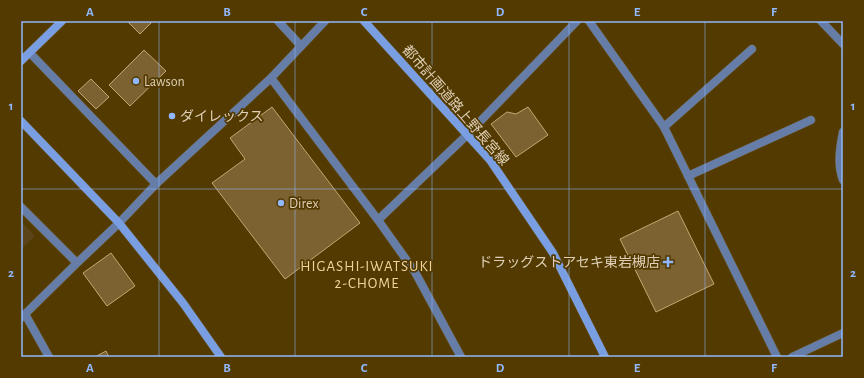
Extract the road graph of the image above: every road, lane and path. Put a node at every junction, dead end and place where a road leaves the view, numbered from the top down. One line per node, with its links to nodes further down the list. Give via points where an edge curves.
1 (62, 21): 11 (street)
2 (278, 21): 9 (street)
3 (325, 21): 9 (street)
4 (364, 21): 18 (street, 都市計画道路上野長宮線)
5 (577, 21): 18 (street)
6 (589, 21): 16 (street)
7 (821, 21): 8 (street)
8 (843, 44)
9 (301, 46): 13 (street)
10 (752, 49): 16 (street)
11 (30, 53): 12 (street); 21 (street)
12 (21, 61)
13 (270, 78): 21 (street); 23 (street)
14 (811, 120): 19 (street)
15 (21, 121): 24 (street)
16 (664, 127): 19 (street)
17 (843, 132): 20 (street, via 839,158)
18 (467, 135): 23 (street); 31 (street, 都市計画道路上野長宮線, via 490,160 553,253)
19 (688, 176): 32 (street)
20 (843, 180)
21 (156, 184): 24 (street)
22 (21, 207): 25 (street)
23 (378, 220): 30 (street, via 416,272)
24 (119, 223): 25 (street); 29 (street, via 183,303)
25 (77, 263): 26 (street)
26 (23, 316): 28 (street)
27 (843, 333): 33 (street)
28 (49, 357)
29 (221, 357)
30 (461, 357)
31 (605, 357)
32 (777, 357)
33 (792, 357)

